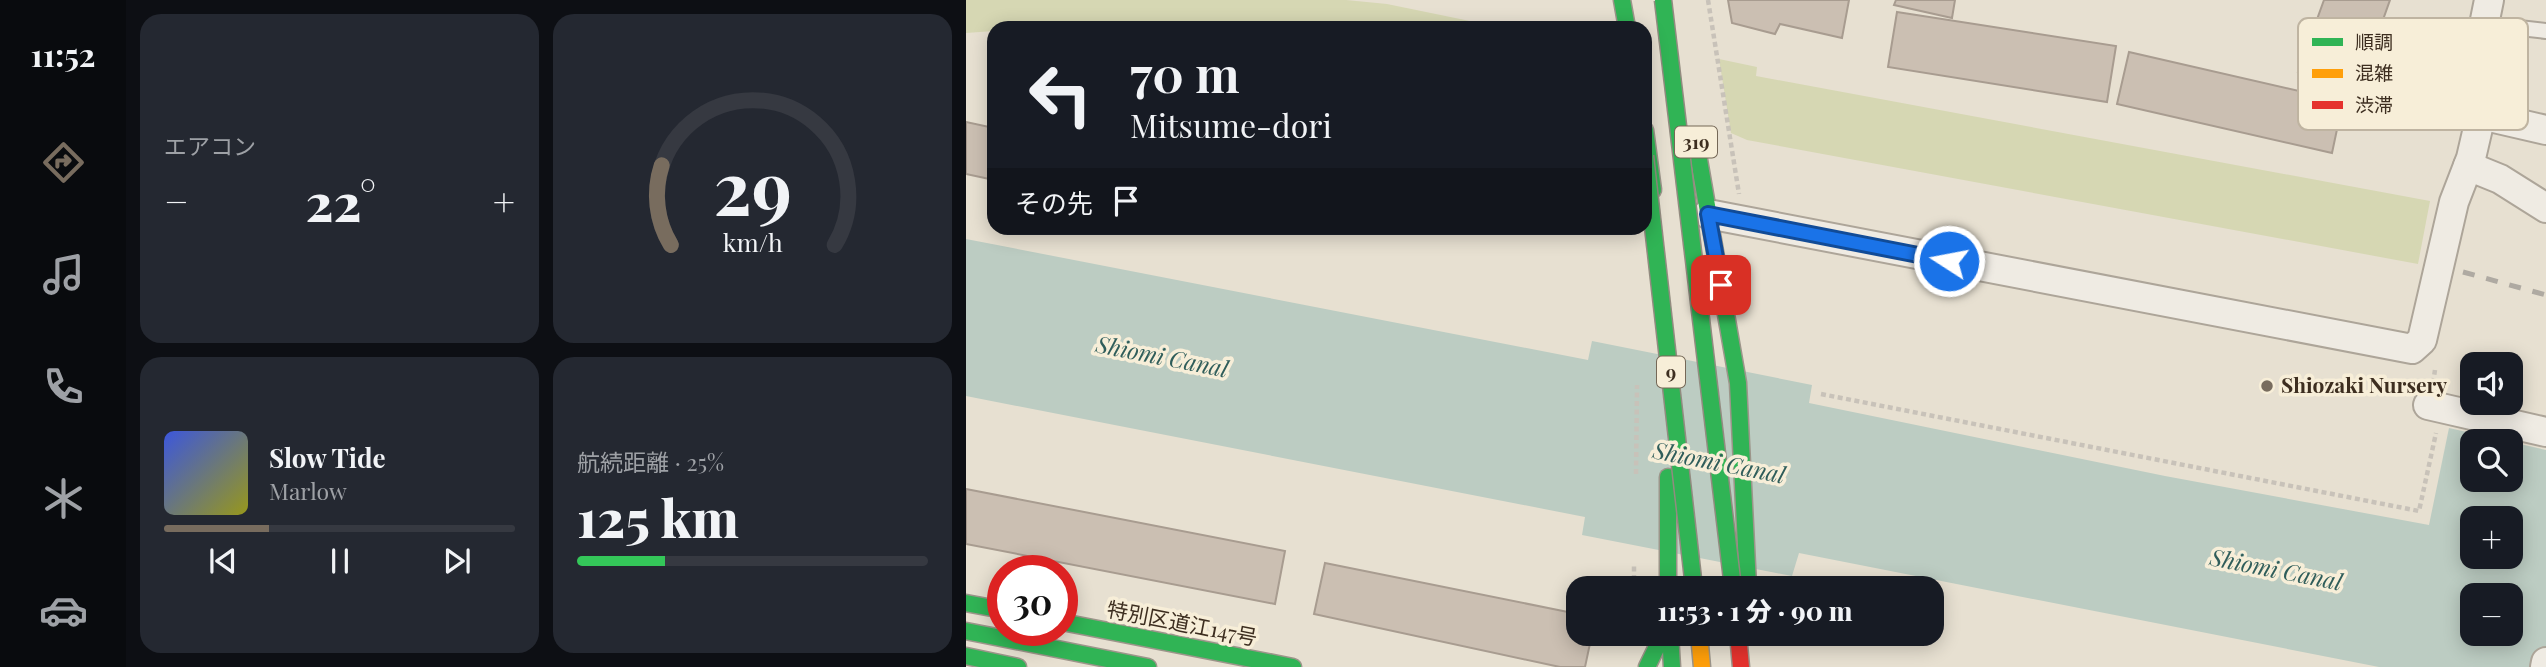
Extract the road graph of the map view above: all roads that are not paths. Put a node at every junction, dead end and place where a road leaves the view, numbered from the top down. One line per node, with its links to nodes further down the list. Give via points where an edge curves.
1 (1624, 0): 6 (main road)
2 (1662, 0): 21 (main road, 9, bridge)
3 (1672, 0): 15 (main road, 319)
4 (2487, 12): 5 (lane)
5 (2506, 18)
6 (1628, 21)
7 (2528, 25): 8 (lane)
8 (2546, 31)
9 (2528, 126): 11 (street)
10 (2477, 130): 12 (street)
11 (2546, 130)
12 (2468, 166): 14 (street, via 2492,174); 15 (street, via 2454,202 2422,340 2412,349)
13 (1652, 189): 19 (main road, 319, bridge, via 1667,314)
14 (2546, 208)
15 (1708, 214): 22 (main road, 319, via 1741,421)
16 (1652, 218): 20 (main road, 9, bridge)
17 (2435, 407): 18 (street)
18 (2546, 432)
19 (1668, 576)
20 (1693, 576)
21 (1732, 576)
22 (1747, 576)
23 (966, 603): 24 (main road)
24 (987, 607)
25 (1078, 625): 36 (main road, 特別区道江147号)
26 (966, 631): 35 (main road)
27 (1657, 646): 37 (main road)
28 (1671, 646): 38 (main road)
29 (1700, 646): 39 (main road)
30 (1739, 646): 40 (main road)
31 (1750, 646): 41 (main road)
32 (966, 656): 34 (main road)
33 (2546, 662): 42 (street)
34 (1018, 667)
35 (1148, 667)
36 (1293, 667)
37 (1647, 667)
38 (1672, 667)
39 (1702, 667)
40 (1741, 667)
41 (1749, 667)
42 (2545, 667)

